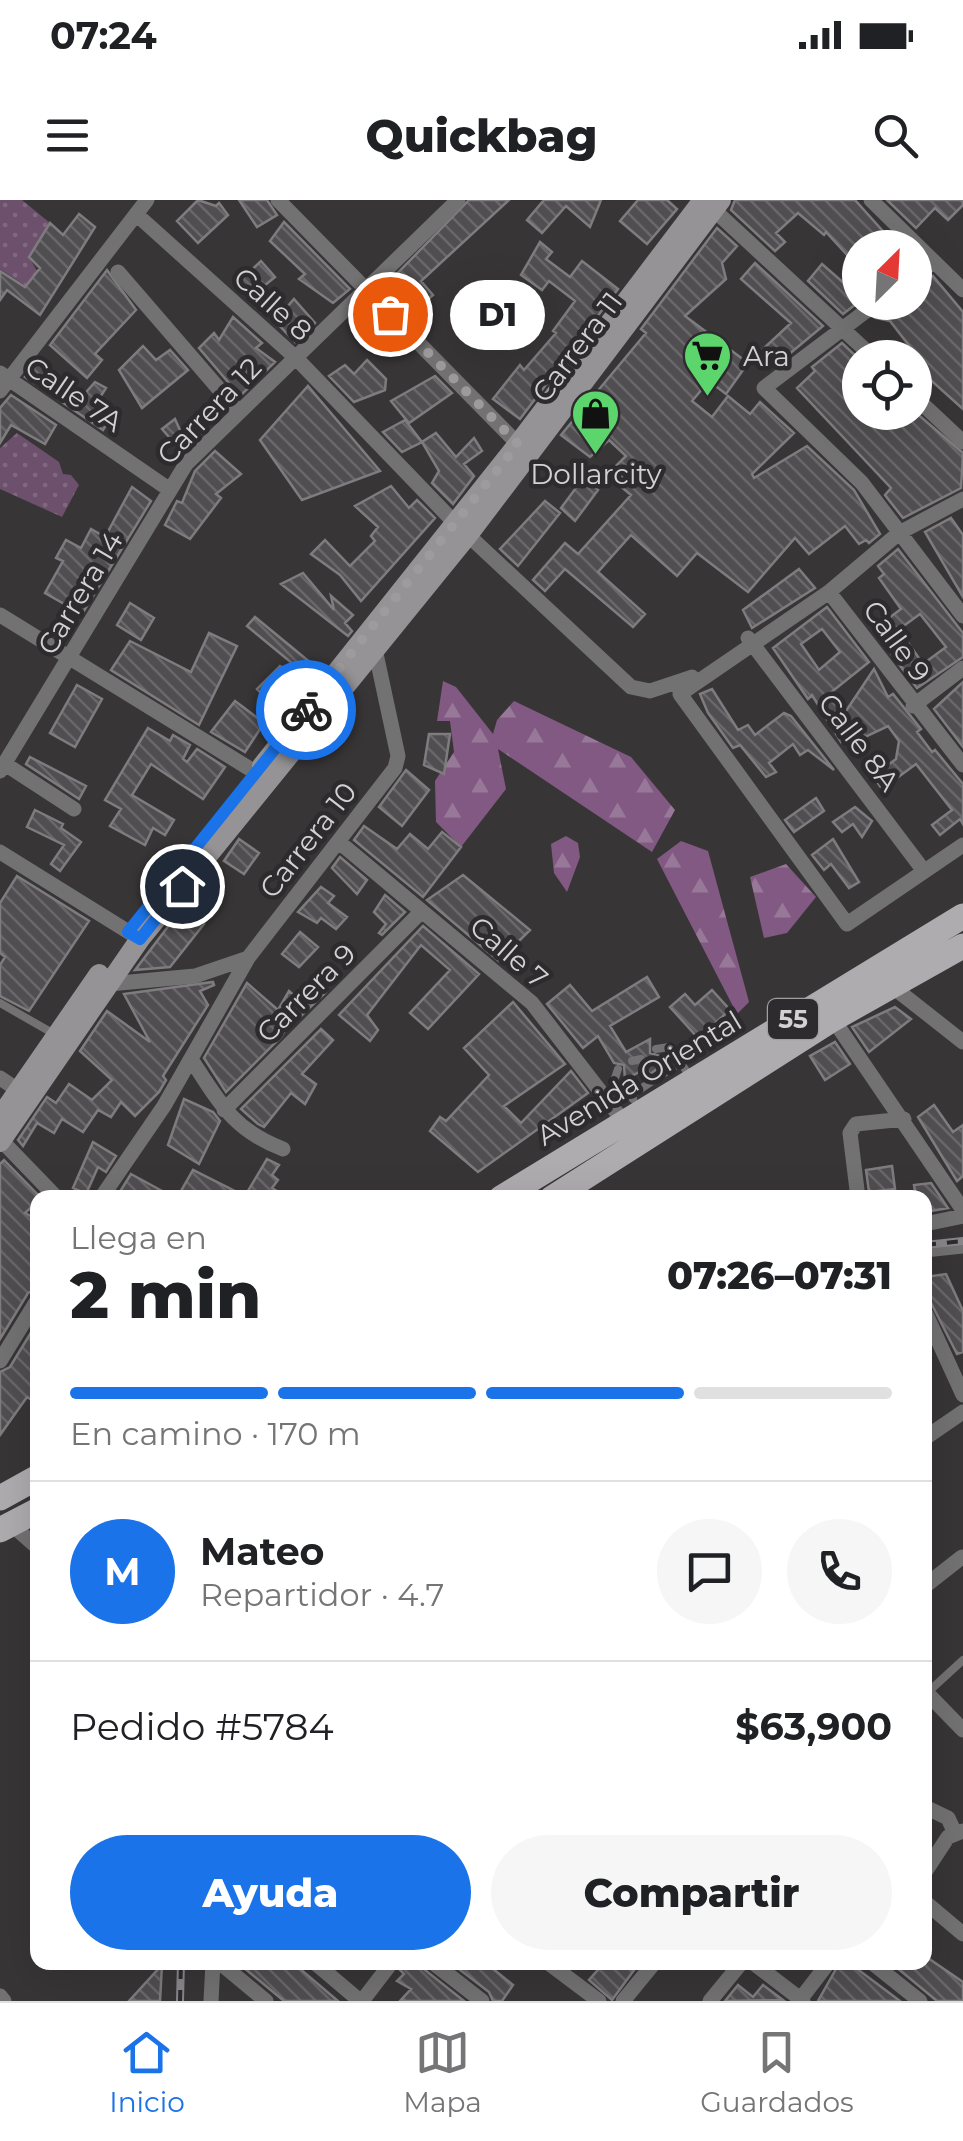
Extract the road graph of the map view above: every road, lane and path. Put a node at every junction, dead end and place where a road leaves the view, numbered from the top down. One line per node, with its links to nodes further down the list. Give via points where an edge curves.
1 (147, 200): 6 (street)
2 (278, 200): 9 (street)
3 (458, 200): 9 (street, Carrera 12)
4 (871, 200): 7 (street)
5 (702, 204): 12 (street); 19 (main road, Carrera 11)
6 (136, 214): 14 (street, Calle 8); 15 (street)
7 (933, 262): 10 (street)
8 (118, 272): 16 (street)
9 (365, 288): 14 (street, Carrera 12); 19 (street)
10 (963, 290)
11 (854, 320): 12 (street)
12 (843, 328): 13 (street); 23 (street, via 764,388 830,449)
13 (855, 340)
14 (296, 358): 16 (street, Carrera 12); 22 (street, Calle 8)
15 (2, 381): 20 (street, Calle 7A)
16 (238, 411): 20 (street, Carrera 12)
17 (932, 412): 18 (street)
18 (963, 442)
19 (524, 448): 22 (main road, Carrera 11)
20 (170, 490): 29 (street, Carrera 14)
21 (963, 499): 23 (street)
22 (461, 529): 27 (street, Calle 8, via 631,687 650,691 683,683 750,636); 28 (main road, Carrera 11); 34 (main road, Carrera 11)
23 (899, 533): 24 (street); 26 (street)
24 (829, 592): 27 (street); 31 (street, Calle 9)
25 (0, 615): 29 (street)
26 (963, 616)
27 (754, 642): 39 (street, Calle 8A); 39 (street, via 680,694 847,924)
28 (374, 649): 34 (main road, Carrera 11); 36 (street, Carrera 10, via 398,756)
29 (71, 658): 33 (street, Carrera 14); 34 (street)
30 (963, 668): 31 (street)
31 (913, 706): 32 (street, Calle 9)
32 (963, 766)
33 (2, 768): 35 (street)
34 (262, 776): 42 (main road, Carrera 11)
35 (74, 810)
36 (339, 842): 40 (street, Calle 7); 44 (street, Carrera 10)
37 (963, 846): 39 (street)
38 (0, 852): 42 (street)
39 (924, 872)
40 (422, 910): 56 (street, Carrera 9); 57 (street, Calle 7, via 532,1003)
41 (963, 916): 54 (main road, Avenida Oriental / 55)
42 (134, 936): 45 (main road, Carrera 11); 49 (main road, Carrera 11)
43 (963, 946): 46 (main road, Avenida Oriental / 55)
44 (248, 958): 45 (street, via 194,976); 52 (street, Carrera 10)
45 (108, 984): 60 (main road, Carrera 11)
46 (893, 988): 48 (main road, Avenida Oriental / 55); 50 (street)
47 (0, 1002): 49 (lane)
48 (834, 1019): 59 (street); 65 (main road, Avenida Oriental / 55)
49 (56, 1034): 55 (main road, Carrera 11)
50 (963, 1042)
51 (656, 1049): 54 (lane, via 669,1048)
52 (191, 1059): 56 (street); 63 (street, Carrera 10)
53 (618, 1069): 57 (lane, via 614,1081)
54 (687, 1071): 57 (main road, Avenida Oriental / 55)
55 (9, 1084): 58 (main road, Carrera 11)
56 (224, 1110): 61 (street, via 250,1136)
57 (632, 1110): 64 (main road, Avenida Oriental / 55)
58 (0, 1117)
59 (904, 1119): 66 (street, via 856,1124 850,1133); 67 (street)
60 (1, 1141): 62 (street)
61 (283, 1149)
62 (49, 1190)
63 (107, 1190)
64 (514, 1190)
65 (565, 1190)
66 (857, 1190)
67 (963, 1213): 68 (street)
68 (932, 1222)
69 (963, 1246): 70 (street)
70 (932, 1249)
71 (30, 1312): 73 (street)
72 (932, 1327): 74 (street)
73 (0, 1361)
74 (963, 1395)
75 (963, 1412): 76 (street)
76 (932, 1433)
77 (30, 1481): 78 (main road)
78 (0, 1498)
79 (30, 1514): 80 (main road)
80 (6, 1528): 81 (street)
81 (30, 1543)
82 (962, 1558): 83 (street)
83 (932, 1580)
84 (963, 1660): 85 (lane)
85 (932, 1687)
86 (932, 1698): 87 (street)
87 (963, 1730)
88 (932, 1810): 89 (street)
89 (959, 1831): 90 (street)
90 (932, 1864)
91 (932, 1908): 92 (street)
92 (963, 1934)
93 (215, 1970): 105 (street)
94 (226, 1970): 106 (street)
95 (324, 1970): 107 (street)
96 (386, 1970): 107 (street)
97 (442, 1970): 108 (street)
98 (569, 1970): 109 (street)
99 (649, 1970): 110 (street)
100 (735, 1970): 111 (street)
101 (762, 1970): 104 (street)
102 (823, 1970): 104 (street)
103 (881, 1970): 112 (street)
104 (801, 2000)
105 (211, 2001)
106 (266, 2001)
107 (361, 2001)
108 (482, 2001)
109 (599, 2001)
110 (624, 2001)
111 (710, 2001)
112 (920, 2001)

